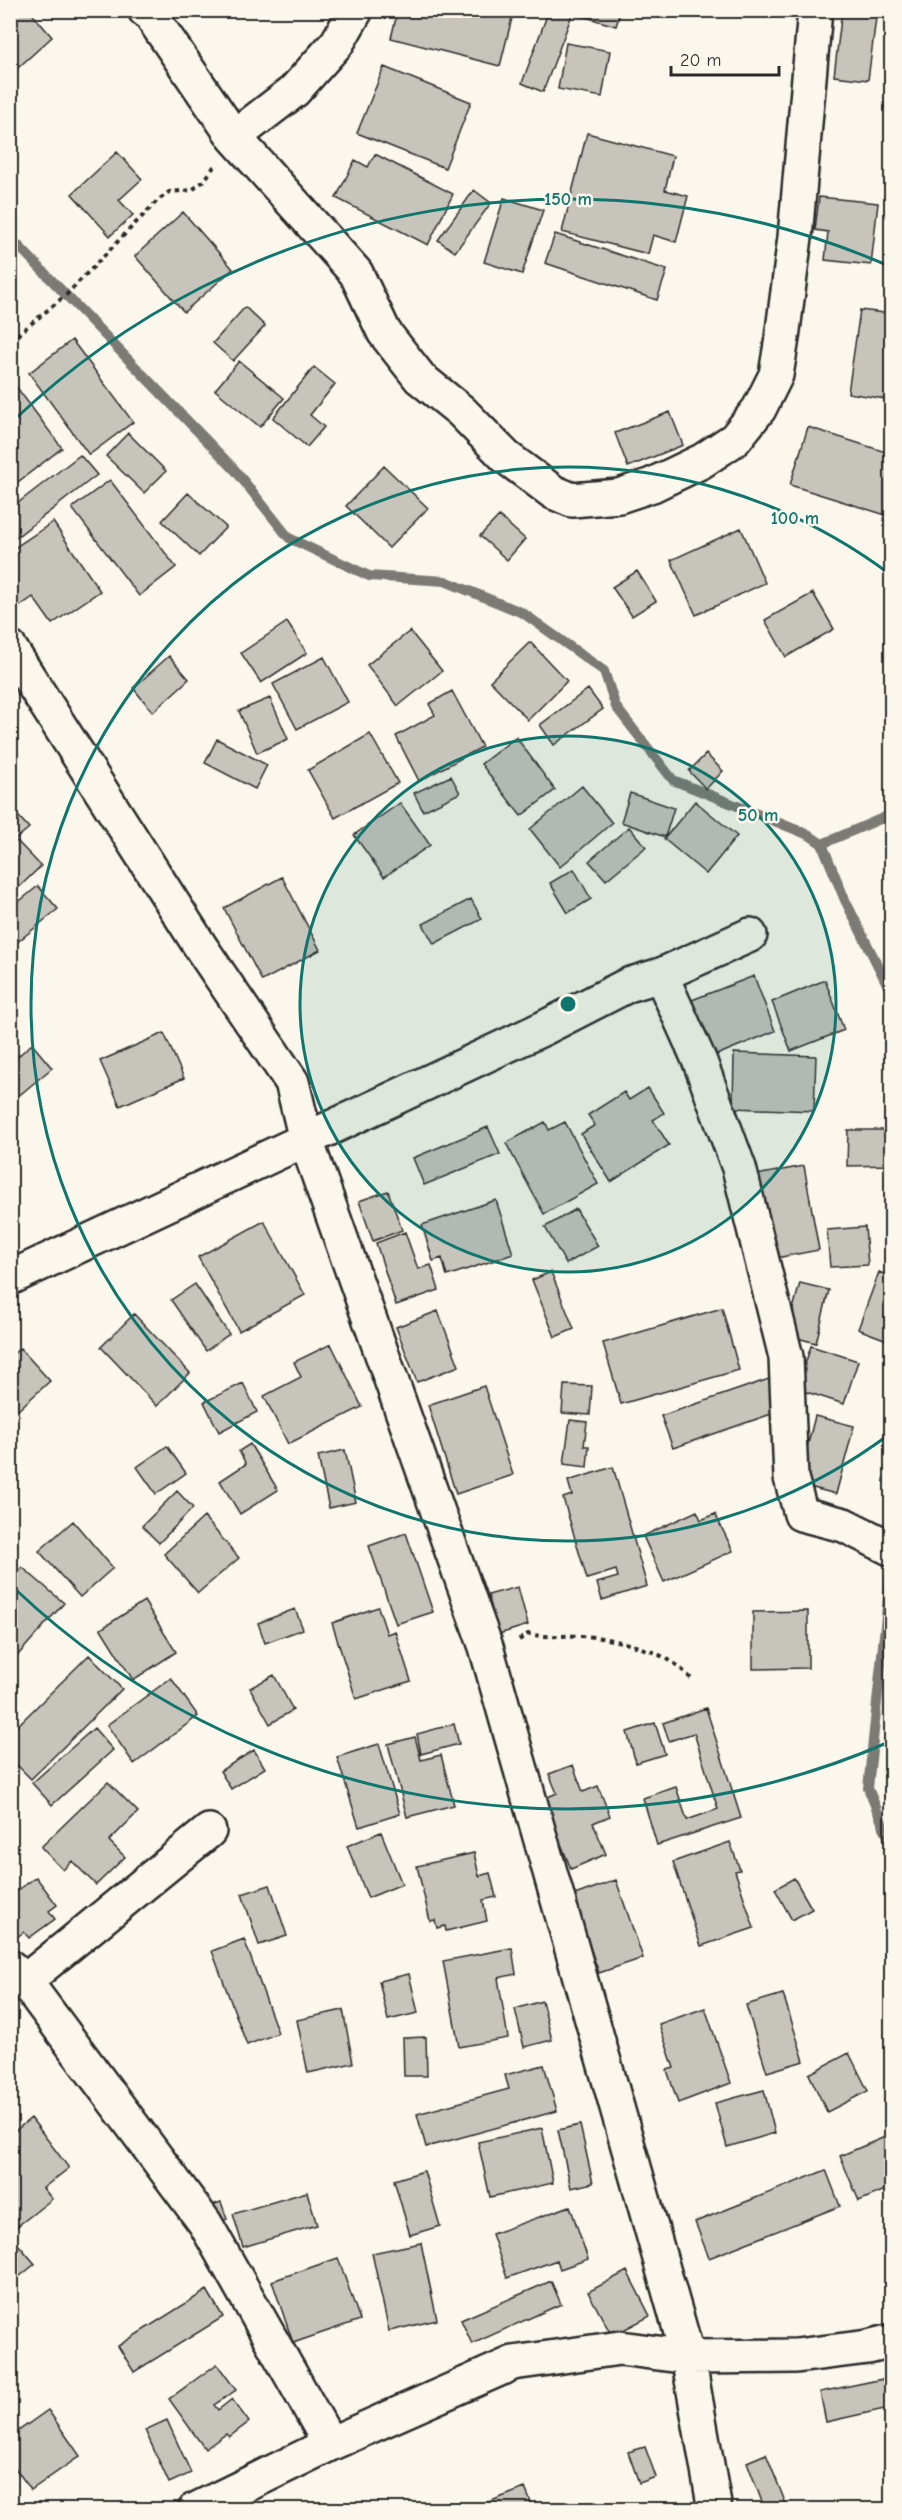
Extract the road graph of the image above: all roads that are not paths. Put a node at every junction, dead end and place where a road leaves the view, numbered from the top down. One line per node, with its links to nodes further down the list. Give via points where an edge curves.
1 (145, 10): 4 (street)
2 (356, 10): 4 (street, via 337,43 294,91)
3 (815, 10): 4 (street, via 795,237 776,375 759,409 735,439 702,461 619,496 572,500 553,492 506,457 461,411 420,378 384,332 356,273)
4 (234, 137)
5 (13, 655): 8 (street, via 292,1082)
6 (750, 935): 7 (street)
7 (661, 975): 8 (street, via 628,985); 10 (street, via 700,1062 739,1168 786,1357 791,1478 801,1514 844,1525)
8 (306, 1140): 9 (street); 14 (street, via 486,1647)
9 (10, 1278)
10 (891, 1549)
11 (209, 1831): 12 (street)
12 (18, 1974): 15 (street, via 206,2223)
13 (891, 2341): 14 (street, via 796,2356)
14 (688, 2357): 15 (street, via 620,2348 513,2364); 17 (street)
15 (330, 2444): 16 (street)
16 (195, 2510)
17 (715, 2510)

